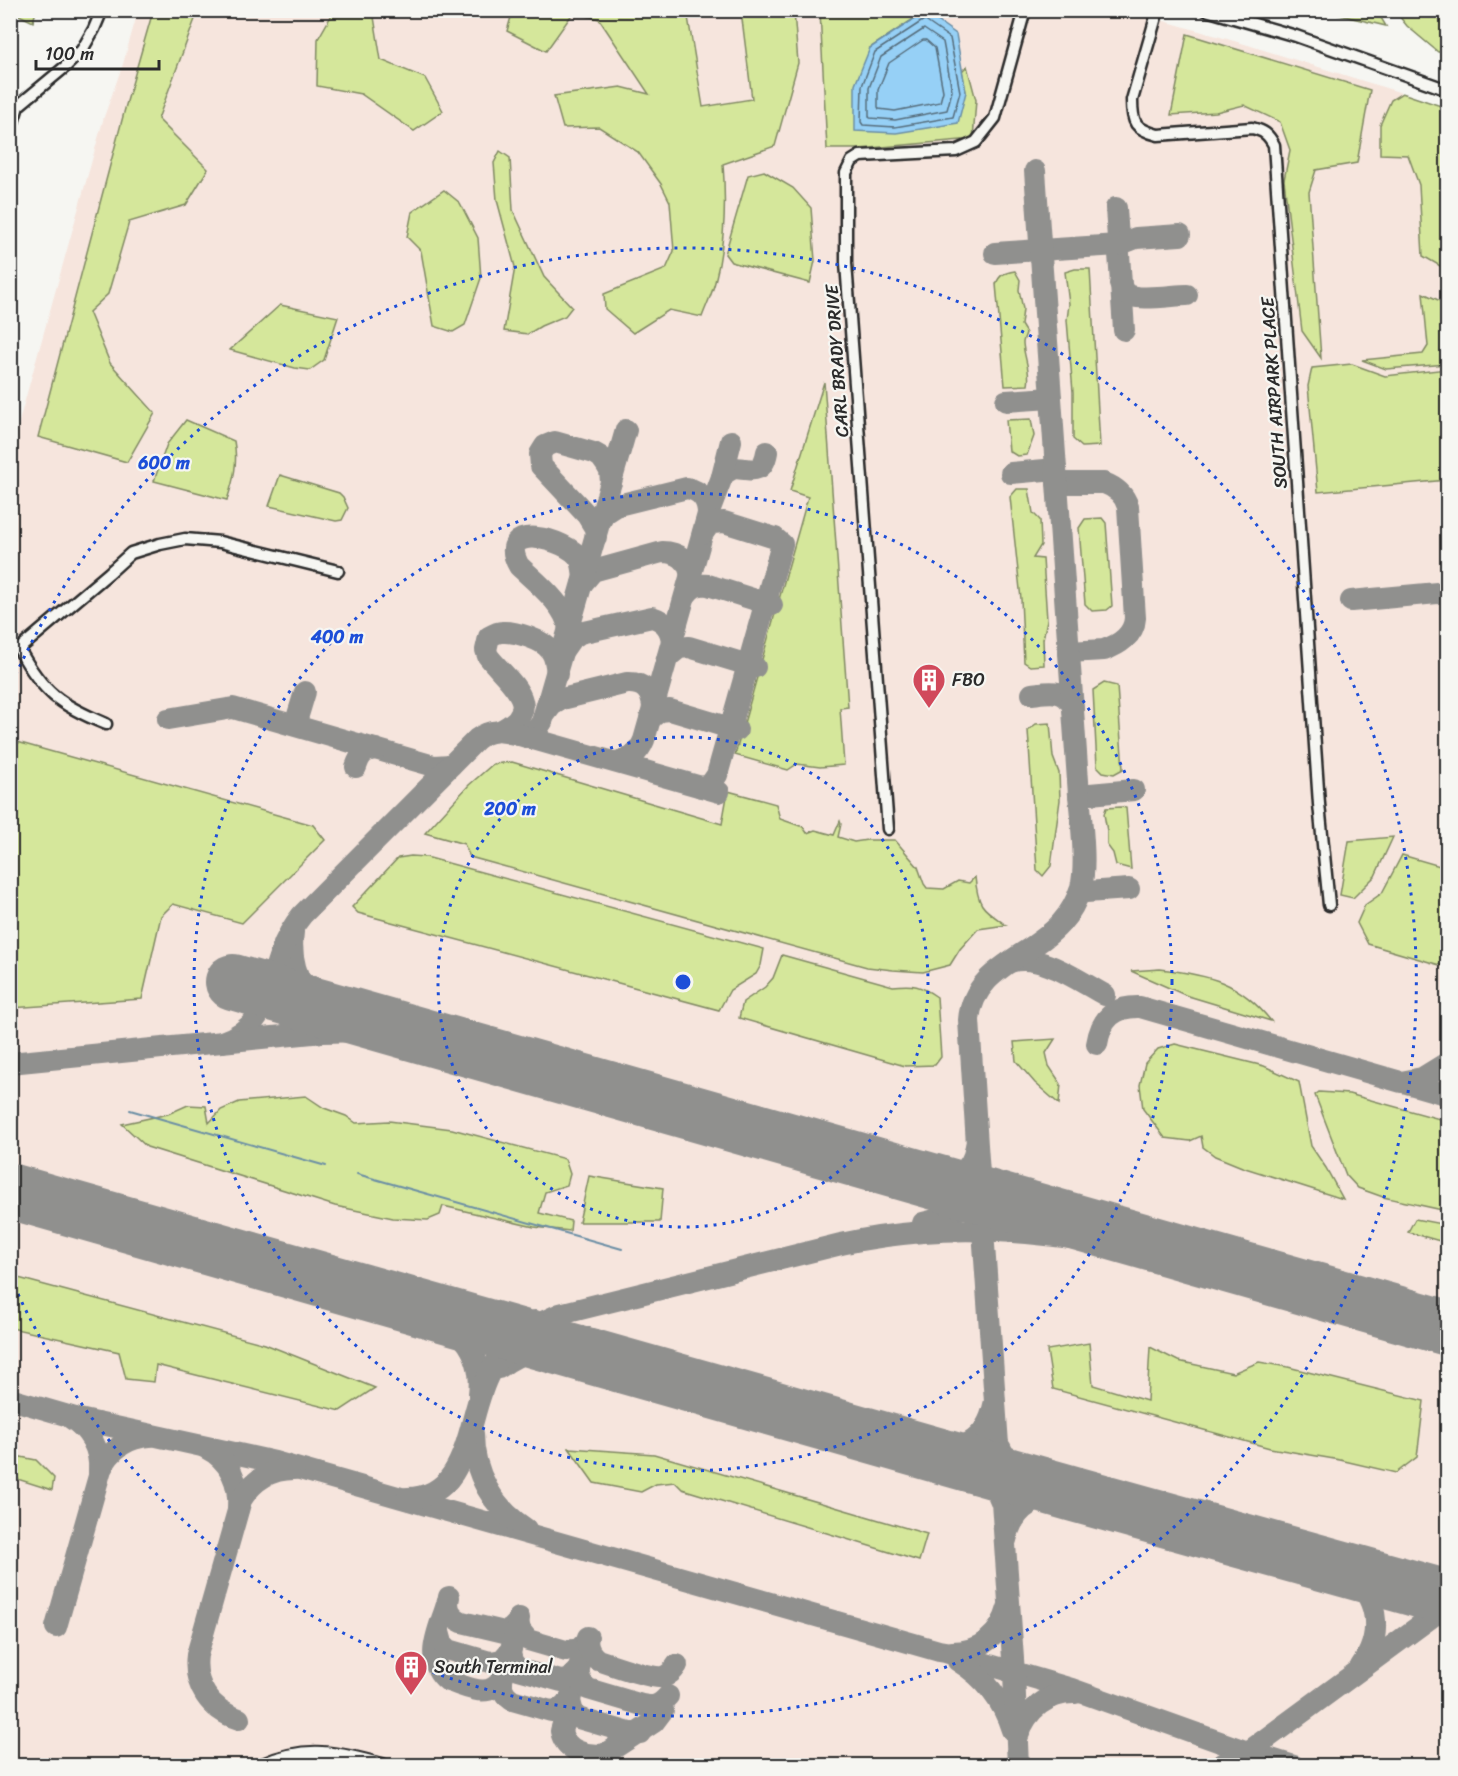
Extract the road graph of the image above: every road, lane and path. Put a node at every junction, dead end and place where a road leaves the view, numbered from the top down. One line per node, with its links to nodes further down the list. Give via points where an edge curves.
1 (102, 10): 6 (street, via 82,50)
2 (1025, 10): 10 (street, CARL BRADY DRIVE, via 995,118 976,142 956,151 860,156 846,173 846,263)
3 (1158, 10): 11 (street, SOUTH AIRPARK PLACE, via 1132,100 1134,123 1158,135 1263,130 1274,145 1317,785)
4 (1206, 10): 5 (street, via 1296,36)
5 (1448, 90)
6 (14, 107): 7 (street)
7 (10, 132)
8 (338, 572): 9 (street, via 220,542 185,539 131,553 20,649 43,687 68,706)
9 (106, 724)
10 (888, 829)
11 (1329, 905)
12 (262, 1766): 13 (main road, via 291,1756 321,1753)
13 (383, 1766)

